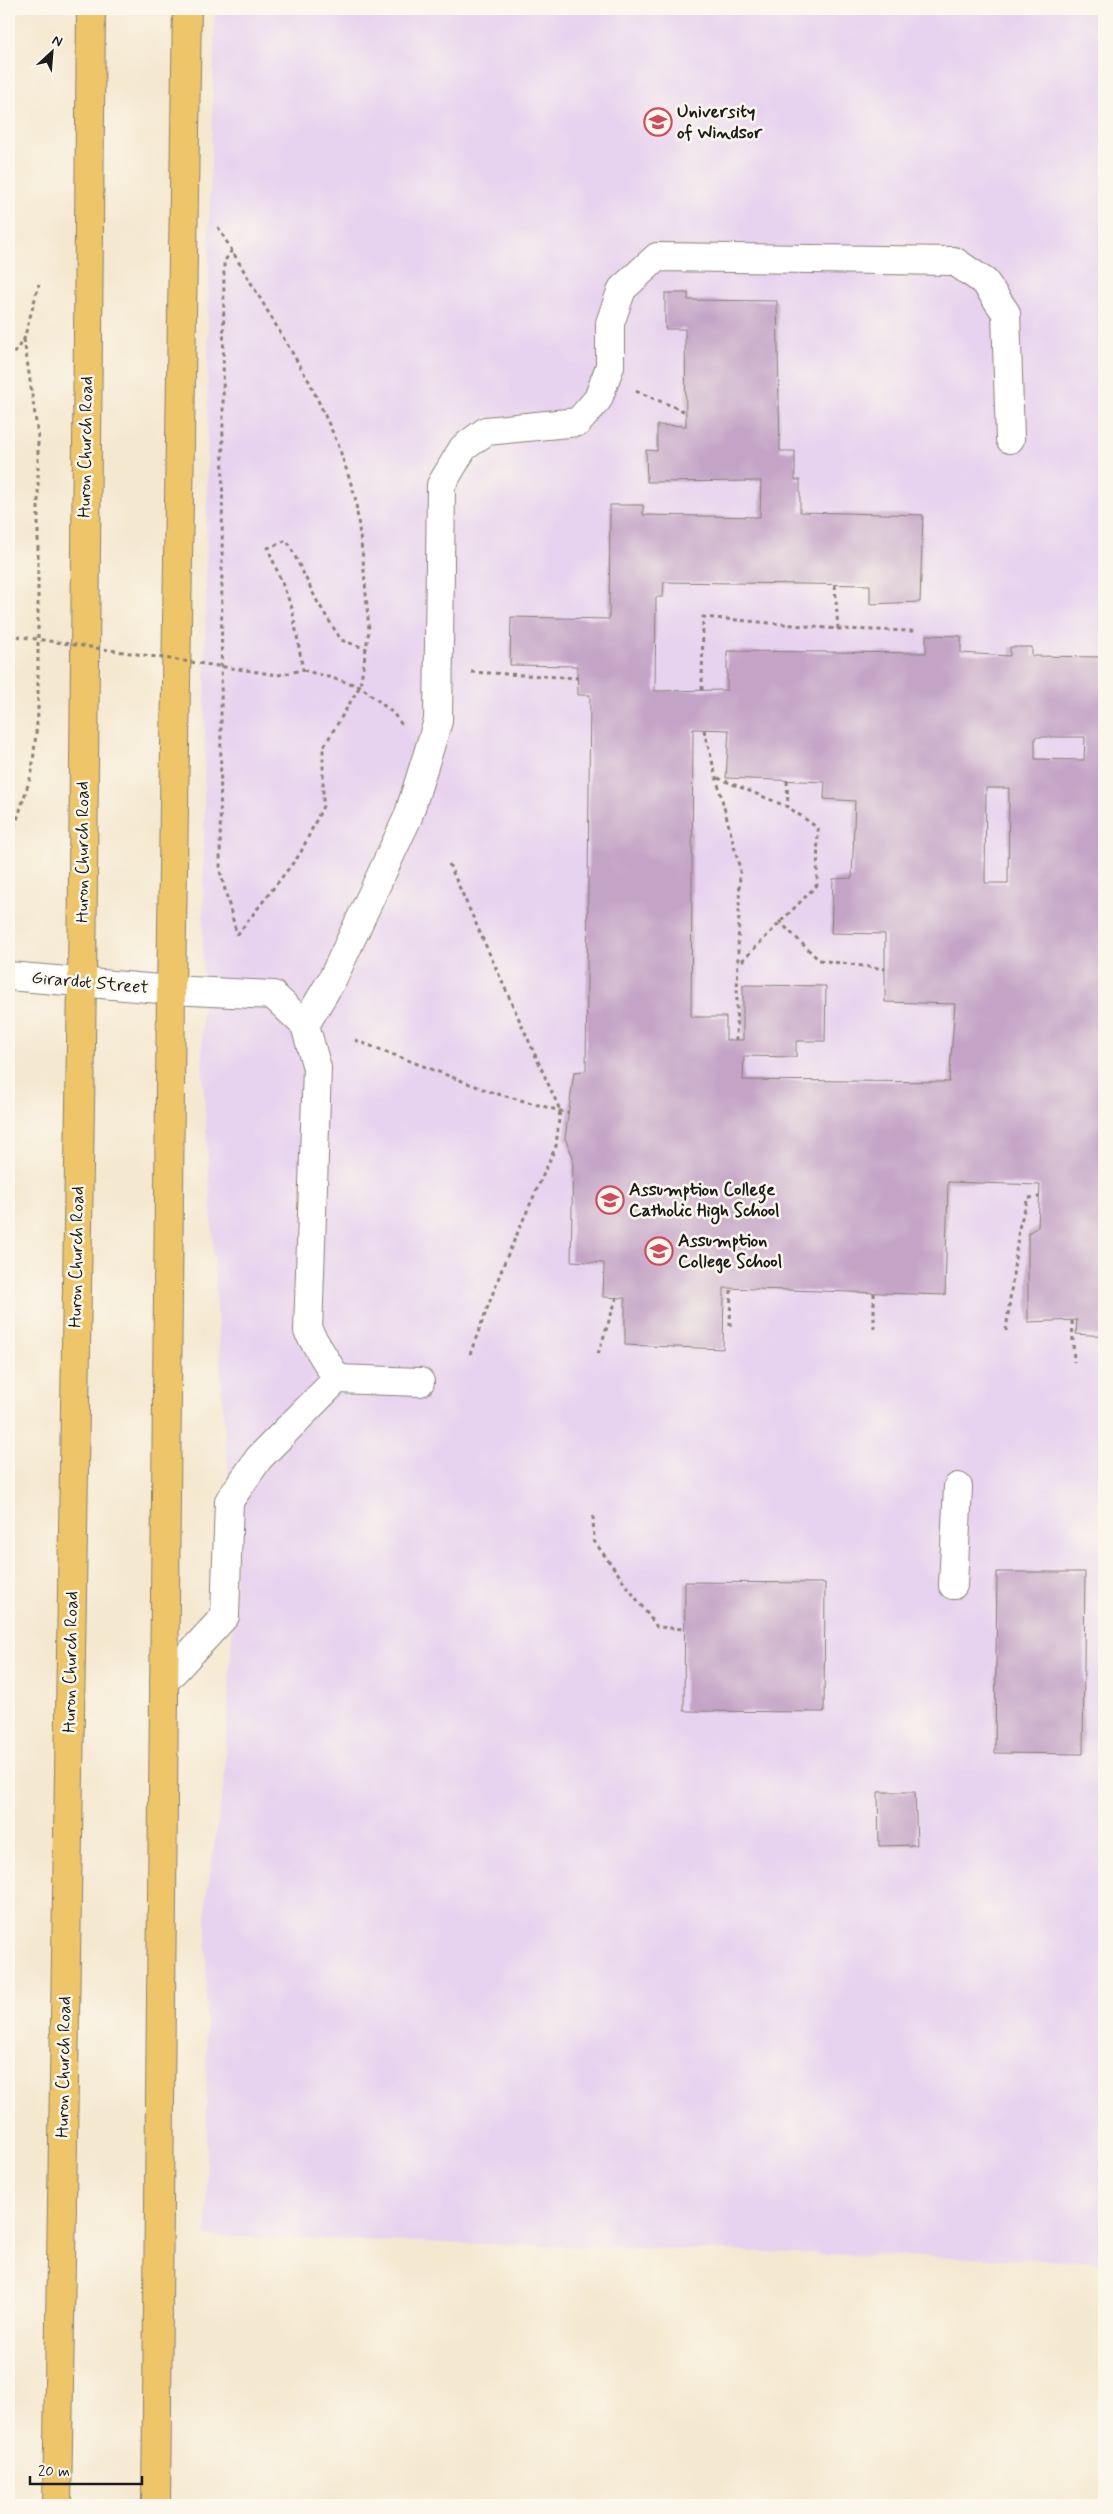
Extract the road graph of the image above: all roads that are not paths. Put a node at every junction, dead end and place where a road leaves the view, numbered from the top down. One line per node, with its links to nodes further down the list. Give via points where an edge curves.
1 (90, 9): 5 (highway, Huron Church Road)
2 (187, 9): 6 (highway)
3 (1010, 439): 7 (street, via 1006,312 985,282 954,261 657,258 622,289 610,323 610,366 598,398 578,422 486,431 463,448 441,485 438,721 408,816 333,978)
4 (9, 976): 5 (street, Girardot Street)
5 (82, 982): 6 (street, Girardot Street); 13 (highway, Huron Church Road)
6 (172, 990): 7 (street, Girardot Street, via 273,995); 12 (highway)
7 (305, 1025): 8 (street, via 318,1068 308,1331)
8 (337, 1378): 9 (street); 12 (street, via 259,1458 229,1501 225,1616)
9 (420, 1382)
10 (958, 1487): 11 (street)
11 (953, 1586)
12 (164, 1682): 14 (highway)
13 (57, 2505)
14 (156, 2505)

